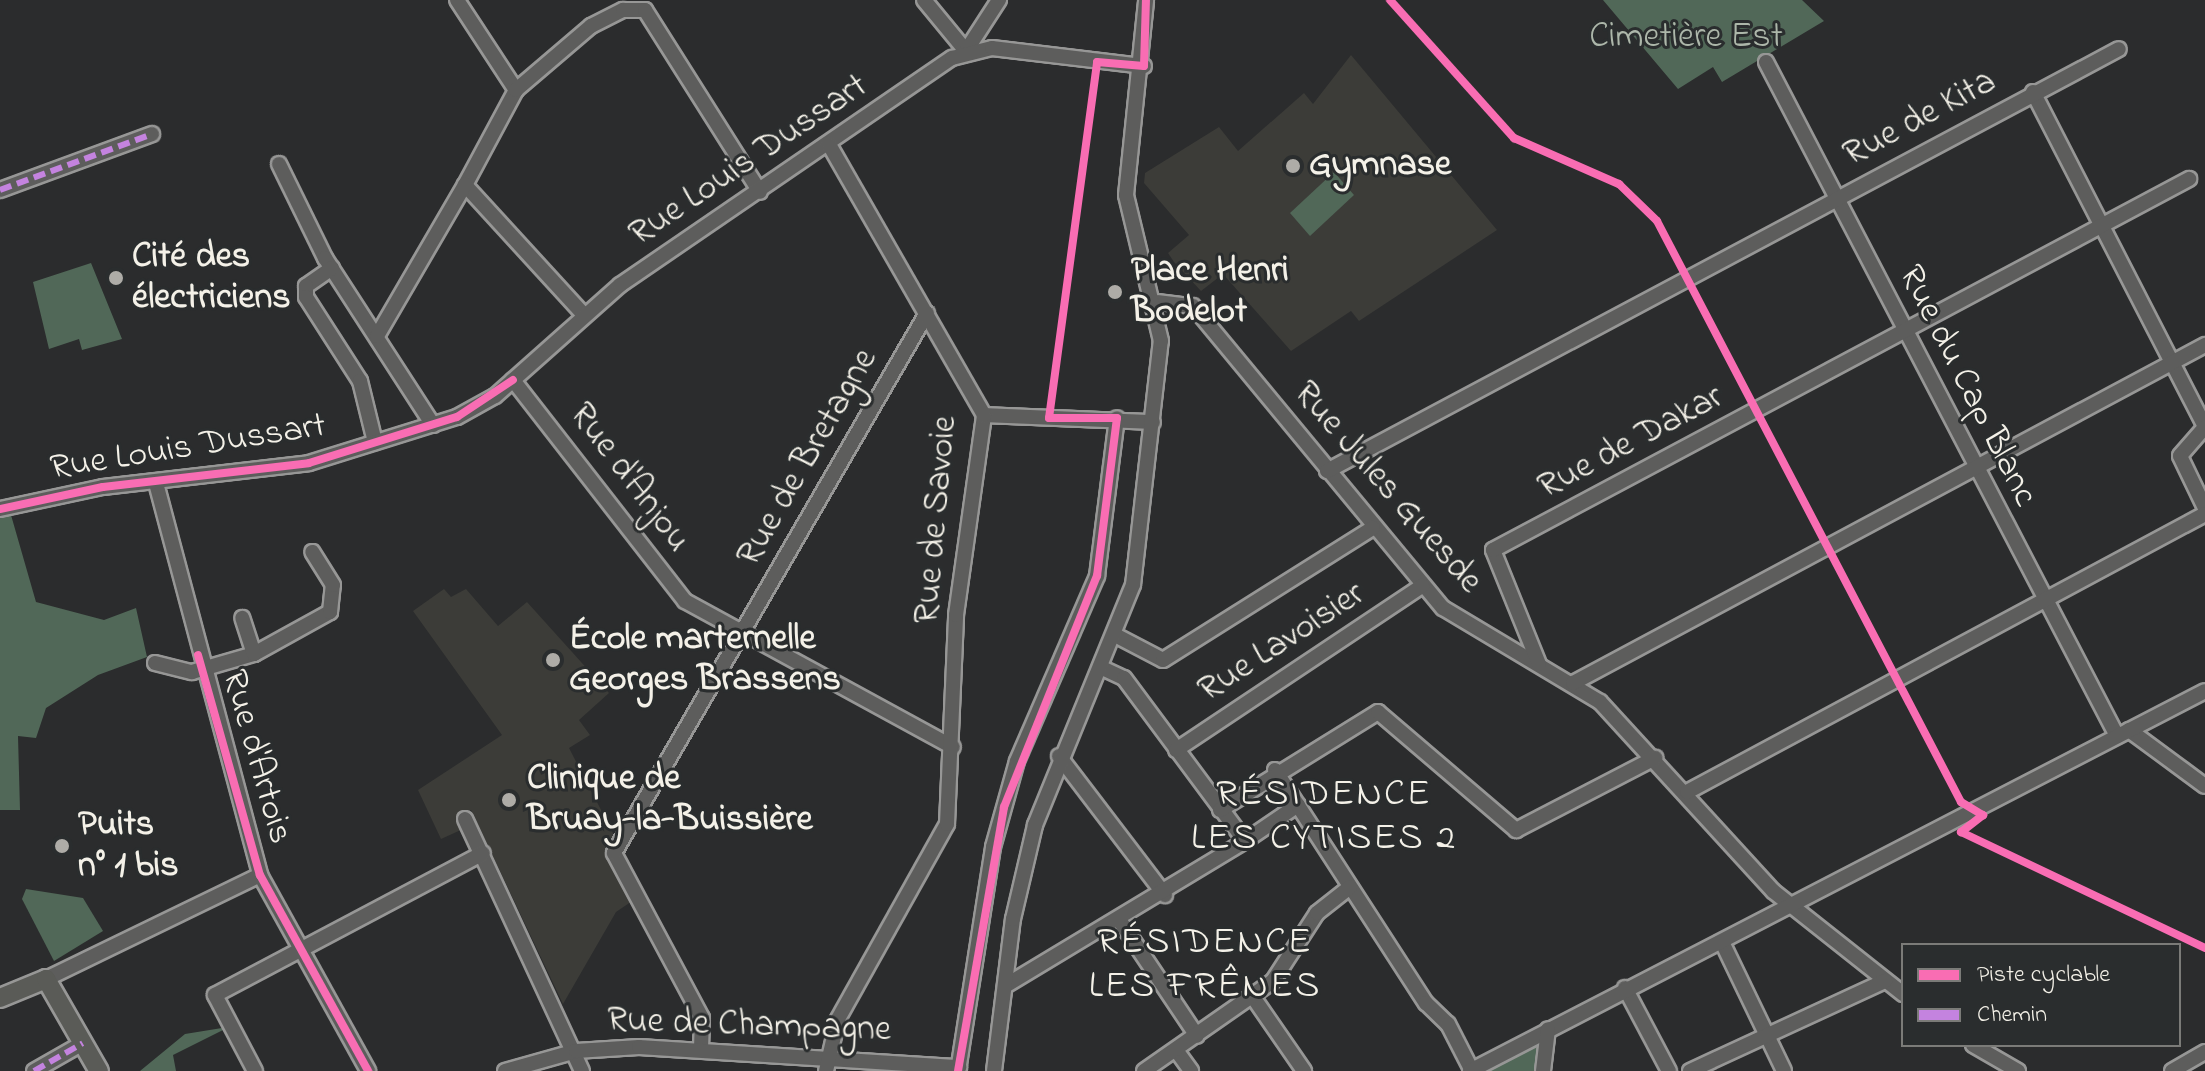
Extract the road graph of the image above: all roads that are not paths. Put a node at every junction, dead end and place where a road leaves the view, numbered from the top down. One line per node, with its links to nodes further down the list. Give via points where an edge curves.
1 (457, 0): 11 (street)
2 (924, 0): 5 (street)
3 (999, 0): 7 (street)
4 (1146, 0): 10 (street)
5 (942, 24): 7 (street); 8 (street)
6 (2119, 49): 12 (street, Rue de Kita)
7 (966, 51): 8 (street, Rue Louis Dussart); 10 (street)
8 (952, 58): 14 (street, Rue Louis Dussart)
9 (1766, 62): 20 (street, Rue du Cap Blanc)
10 (1144, 66): 23 (street, via 1126,195)
11 (516, 90): 17 (street); 19 (street, via 541,63 623,10 654,18)
12 (2033, 92): 20 (street, Rue de Kita); 21 (street)
13 (152, 134): 18 (street)
14 (829, 144): 19 (street, Rue Louis Dussart); 24 (street, Rue de Savoie)
15 (279, 164): 22 (street)
16 (2189, 179): 21 (street)
17 (465, 185): 25 (street); 27 (street)
18 (0, 190)
19 (760, 192): 25 (street, Rue Louis Dussart)
20 (1835, 198): 26 (street, Rue du Cap Blanc); 38 (street, Rue de Kita)
21 (2102, 226): 26 (street); 29 (street)
22 (332, 268): 27 (street); 36 (street, via 309,283 306,297 360,381)
23 (1158, 302): 33 (street); 38 (street, Rue Jules Guesde, via 1193,306)
24 (927, 313): 31 (street, Rue de Savoie); 48 (street, Rue de Bretagne)
25 (584, 315): 30 (street, Rue Louis Dussart)
26 (1905, 331): 37 (street, Rue du Cap Blanc); 53 (street, Rue de Dakar, via 1493,550)
27 (377, 336): 34 (street)
28 (2205, 345): 29 (street)
29 (2173, 363): 35 (street); 37 (street)
30 (513, 380): 34 (street, Rue Louis Dussart, via 476,408); 48 (street, Rue d'Anjou, via 679,595)
31 (984, 415): 32 (street); 58 (street, Rue de Savoie, via 956,615)
32 (1117, 418): 33 (street); 94 (street, via 1097,576 1017,761 993,847)
33 (1153, 422): 49 (street, via 1133,585)
34 (433, 425): 36 (street, Rue Louis Dussart)
35 (2205, 426): 40 (street, via 2180,456)
36 (375, 442): 39 (street, Rue Louis Dussart, via 284,467)
37 (1976, 469): 46 (street, Rue du Cap Blanc); 55 (street)
38 (1327, 471): 43 (street, Rue Jules Guesde)
39 (156, 483): 41 (street, Rue Louis Dussart); 51 (street, Rue d'Artois)
40 (2205, 508)
41 (0, 509)
42 (2205, 514): 46 (street)
43 (1373, 528): 45 (street, Rue Jules Guesde); 49 (street, via 1163,660)
44 (312, 552): 50 (street, via 333,585 330,612)
45 (1422, 586): 53 (street, Rue Jules Guesde, via 1456,618); 59 (street, Rue Lavoisier)
46 (2046, 602): 57 (street, Rue du Cap Blanc); 64 (street)
47 (242, 618): 50 (street)
48 (741, 633): 58 (street, Rue d'Anjou); 89 (street, Rue de Bretagne, via 614,853 702,1018)
49 (1115, 635): 54 (street)
50 (254, 654): 51 (street)
51 (200, 662): 52 (street); 70 (street, Rue d'Artois)
52 (155, 663)
53 (1539, 664): 55 (street, Rue Jules Guesde)
54 (1100, 667): 59 (street, via 1124,678); 60 (street)
55 (1573, 683): 61 (street, Rue Jules Guesde)
56 (2205, 691): 57 (street)
57 (2123, 733): 63 (street); 73 (street)
58 (953, 747): 93 (street, Rue de Savoie, via 947,824 838,1019)
59 (1176, 750): 66 (street)
60 (1059, 756): 72 (street); 79 (street, via 1024,868)
61 (1655, 758): 62 (street, via 1516,830 1378,712); 64 (street, Rue Jules Guesde)
62 (1275, 770): 65 (street); 66 (street)
63 (2205, 786)
64 (1687, 792): 73 (street, Rue Jules Guesde)
65 (1298, 805): 68 (street); 71 (street)
66 (1220, 810): 68 (street)
67 (465, 819): 69 (street)
68 (1245, 841): 72 (street)
69 (483, 853): 76 (street); 91 (street)
70 (260, 875): 76 (street, Rue d'Artois); 77 (street)
71 (1350, 887): 82 (street, via 1317,913 1287,963); 105 (street, via 1448,1024)
72 (1165, 895): 74 (street)
73 (1792, 908): 75 (street); 78 (street, Rue Jules Guesde)
74 (1120, 921): 79 (street); 85 (street)
75 (1722, 942): 80 (street); 86 (street)
76 (300, 948): 97 (street, via 215,995); 98 (street, Rue d'Artois)
77 (46, 979): 83 (main road); 87 (main road)
78 (1885, 981): 81 (street, Rue Jules Guesde); 86 (street)
79 (1005, 986): 101 (street)
80 (1625, 988): 84 (street); 107 (street)
81 (1901, 993)
82 (1253, 997): 85 (street); 104 (street)
83 (0, 998)
84 (1548, 1029): 105 (street); 106 (street)
85 (1197, 1036): 90 (street)
86 (1767, 1036): 108 (street); 109 (street)
87 (83, 1043): 95 (street); 96 (main road)
88 (1976, 1047): 110 (street)
89 (701, 1048): 91 (street, Rue de Champagne); 93 (street, Rue de Champagne)
90 (1176, 1050): 102 (street); 103 (street)
91 (576, 1051): 99 (street, Rue de Champagne); 100 (street)
92 (2205, 1052): 111 (street)
93 (828, 1063): 94 (street, Rue de Champagne)
94 (954, 1068)
95 (34, 1071)
96 (99, 1071)
97 (255, 1071)
98 (368, 1071)
99 (505, 1071)
100 (582, 1071)
101 (994, 1071)
102 (1144, 1071)
103 (1191, 1071)
104 (1304, 1071)
105 (1471, 1071)
106 (1543, 1071)
107 (1669, 1071)
108 (1690, 1071)
109 (1784, 1071)
110 (2018, 1071)
111 (2172, 1071)

